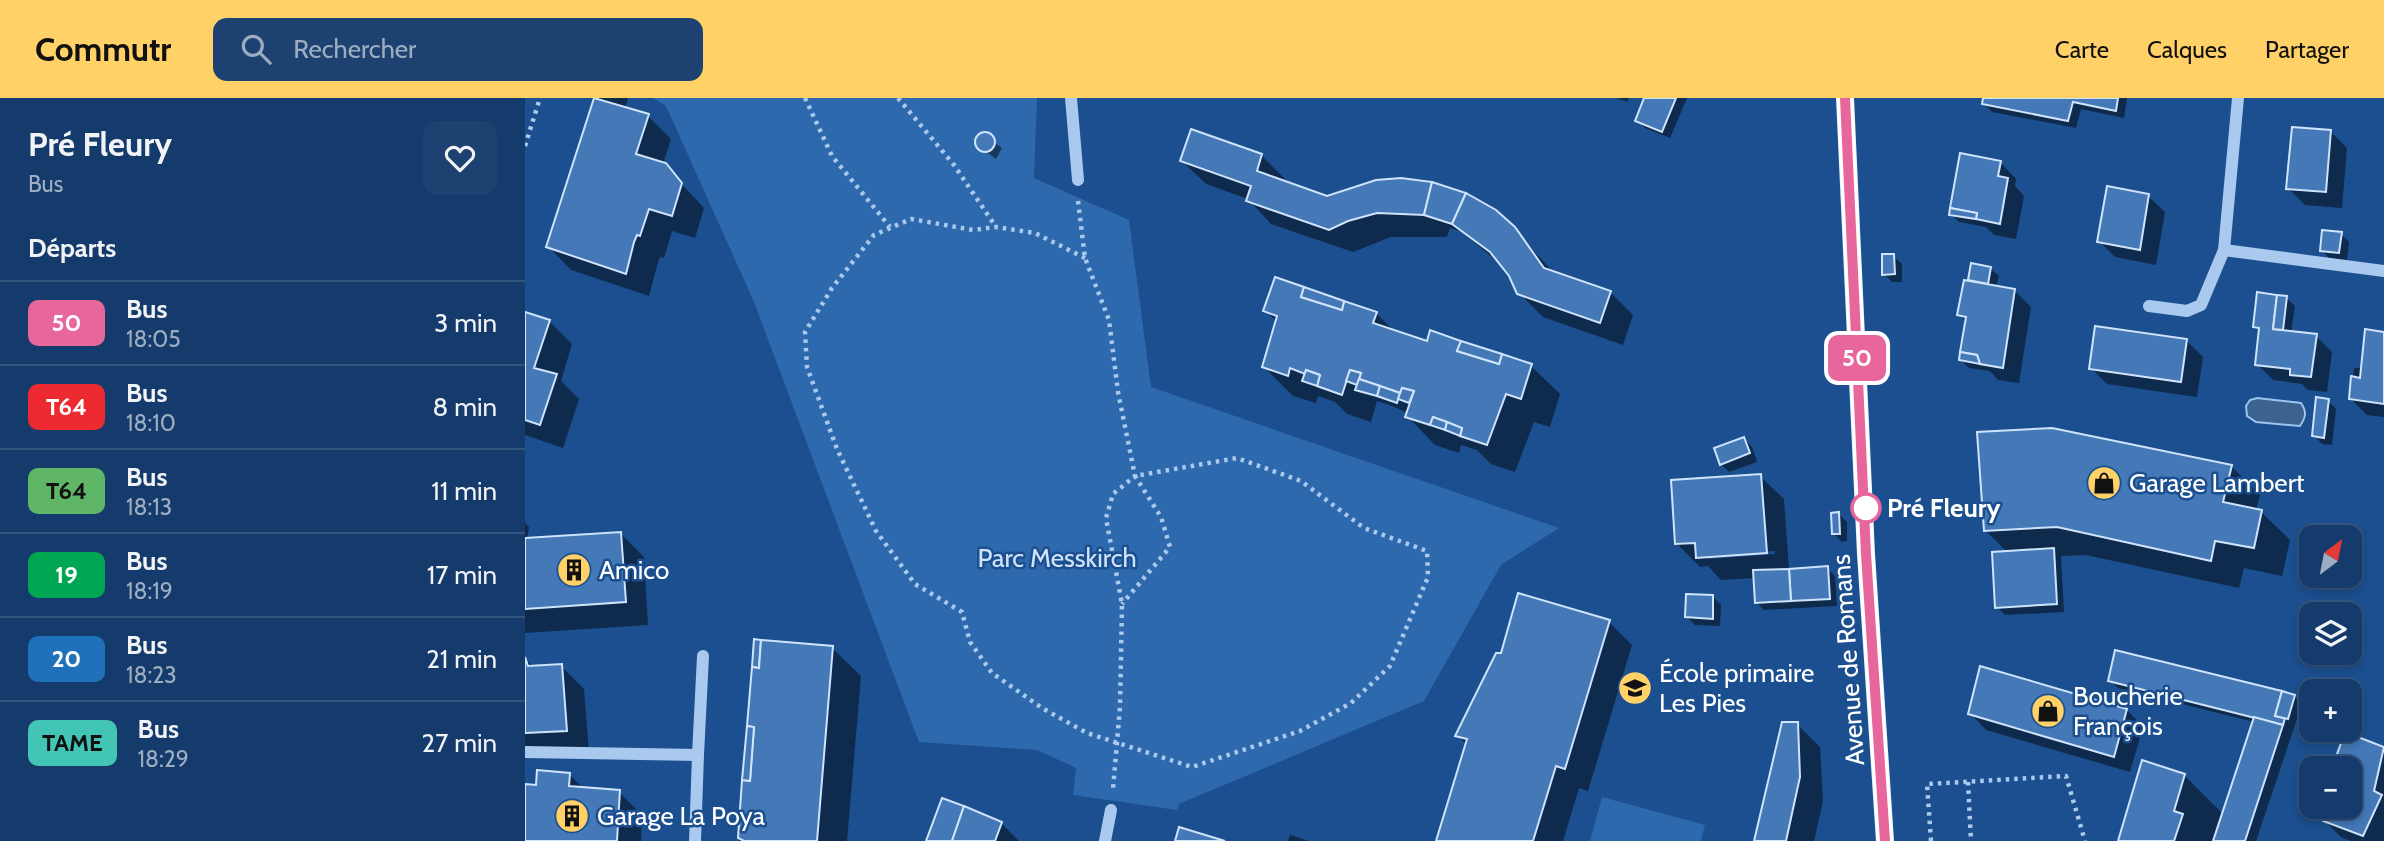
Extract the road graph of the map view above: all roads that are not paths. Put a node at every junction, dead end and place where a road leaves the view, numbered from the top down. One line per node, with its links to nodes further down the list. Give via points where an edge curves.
1 (1071, 98): 4 (street)
2 (1845, 98): 14 (main road, Avenue de Romans, via 1866,554)
3 (2238, 98): 5 (street)
4 (1078, 180)
5 (2224, 250): 6 (street); 7 (street, via 2201,305 2187,312)
6 (2384, 271)
7 (2149, 306)
8 (703, 656): 10 (street)
9 (525, 752): 10 (street)
10 (698, 755): 12 (street)
11 (1111, 810): 13 (street)
12 (695, 841)
13 (1105, 841)
14 (1885, 841)

